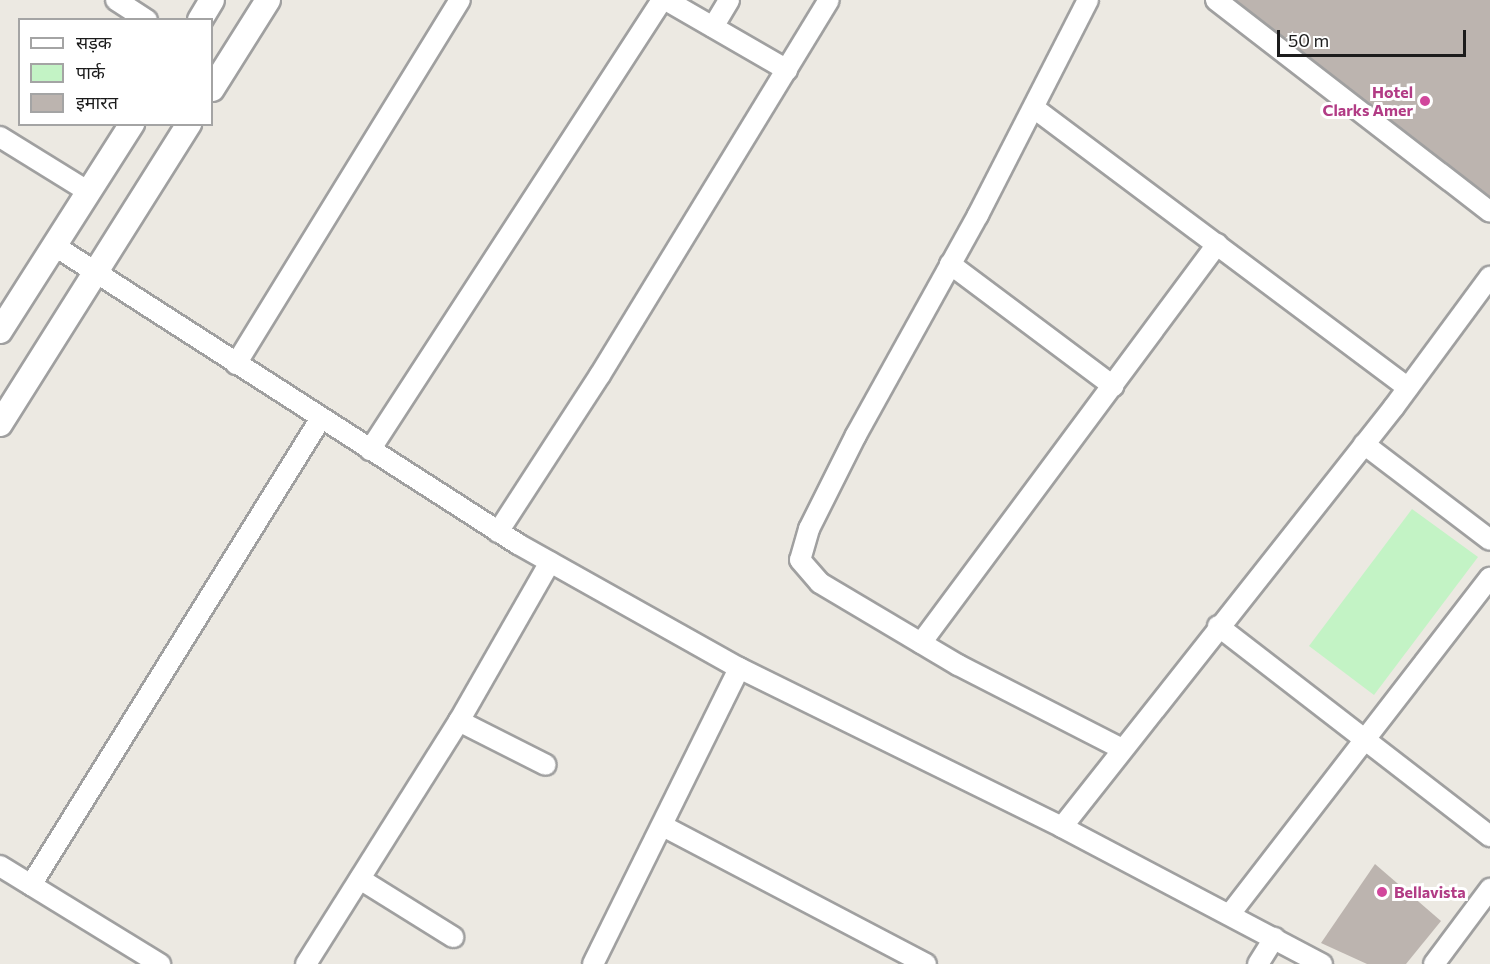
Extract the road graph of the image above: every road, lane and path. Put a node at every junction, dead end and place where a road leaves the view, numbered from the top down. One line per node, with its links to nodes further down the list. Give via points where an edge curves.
1 (116, 0): 10 (street)
2 (212, 0): 11 (street)
3 (268, 0): 14 (street)
4 (460, 0): 27 (street)
5 (664, 0): 12 (street); 33 (street)
6 (729, 0): 12 (street)
7 (829, 0): 13 (street)
8 (1088, 0): 15 (street)
9 (1216, 0): 20 (street)
10 (144, 18)
11 (201, 18)
12 (713, 27): 13 (street)
13 (787, 70): 34 (street)
14 (213, 87)
15 (1034, 108): 21 (street); 23 (street)
16 (131, 126): 19 (street)
17 (188, 126): 24 (street)
18 (0, 137): 19 (street)
19 (89, 192): 22 (street)
20 (1490, 212)
21 (1217, 244): 28 (street); 29 (street)
22 (55, 246): 24 (street); 26 (street)
23 (950, 264): 28 (street); 39 (street, via 851,445 809,529 801,560 820,583)
24 (95, 273): 27 (street); 31 (street)
25 (1490, 277): 29 (street)
26 (0, 331)
27 (236, 364): 30 (street)
28 (1113, 386): 39 (street)
29 (1408, 388): 32 (street)
30 (321, 418): 33 (street); 50 (street)
31 (0, 424)
32 (1364, 444): 35 (street); 38 (street)
33 (370, 450): 34 (street)
34 (498, 532): 36 (street)
35 (1490, 540)
36 (550, 562): 40 (street); 41 (street)
37 (1490, 578): 42 (street)
38 (1218, 626): 42 (street); 43 (street)
39 (921, 643): 43 (street)
40 (739, 668): 45 (street); 46 (street)
41 (459, 721): 44 (street); 49 (street)
42 (1363, 739): 47 (street); 52 (street)
43 (1122, 749): 46 (street)
44 (546, 765)
45 (663, 826): 58 (street); 59 (street)
46 (1062, 827): 52 (street)
47 (1490, 836)
48 (0, 866): 50 (street)
49 (360, 879): 53 (street); 57 (street)
50 (31, 885): 55 (street)
51 (1490, 889): 62 (street)
52 (1230, 914): 54 (street)
53 (453, 937)
54 (1274, 938): 60 (street); 61 (street)
55 (132, 957): 56 (street)
56 (160, 964)
57 (306, 964)
58 (593, 964)
59 (926, 964)
60 (1258, 964)
61 (1322, 964)
62 (1434, 964)

